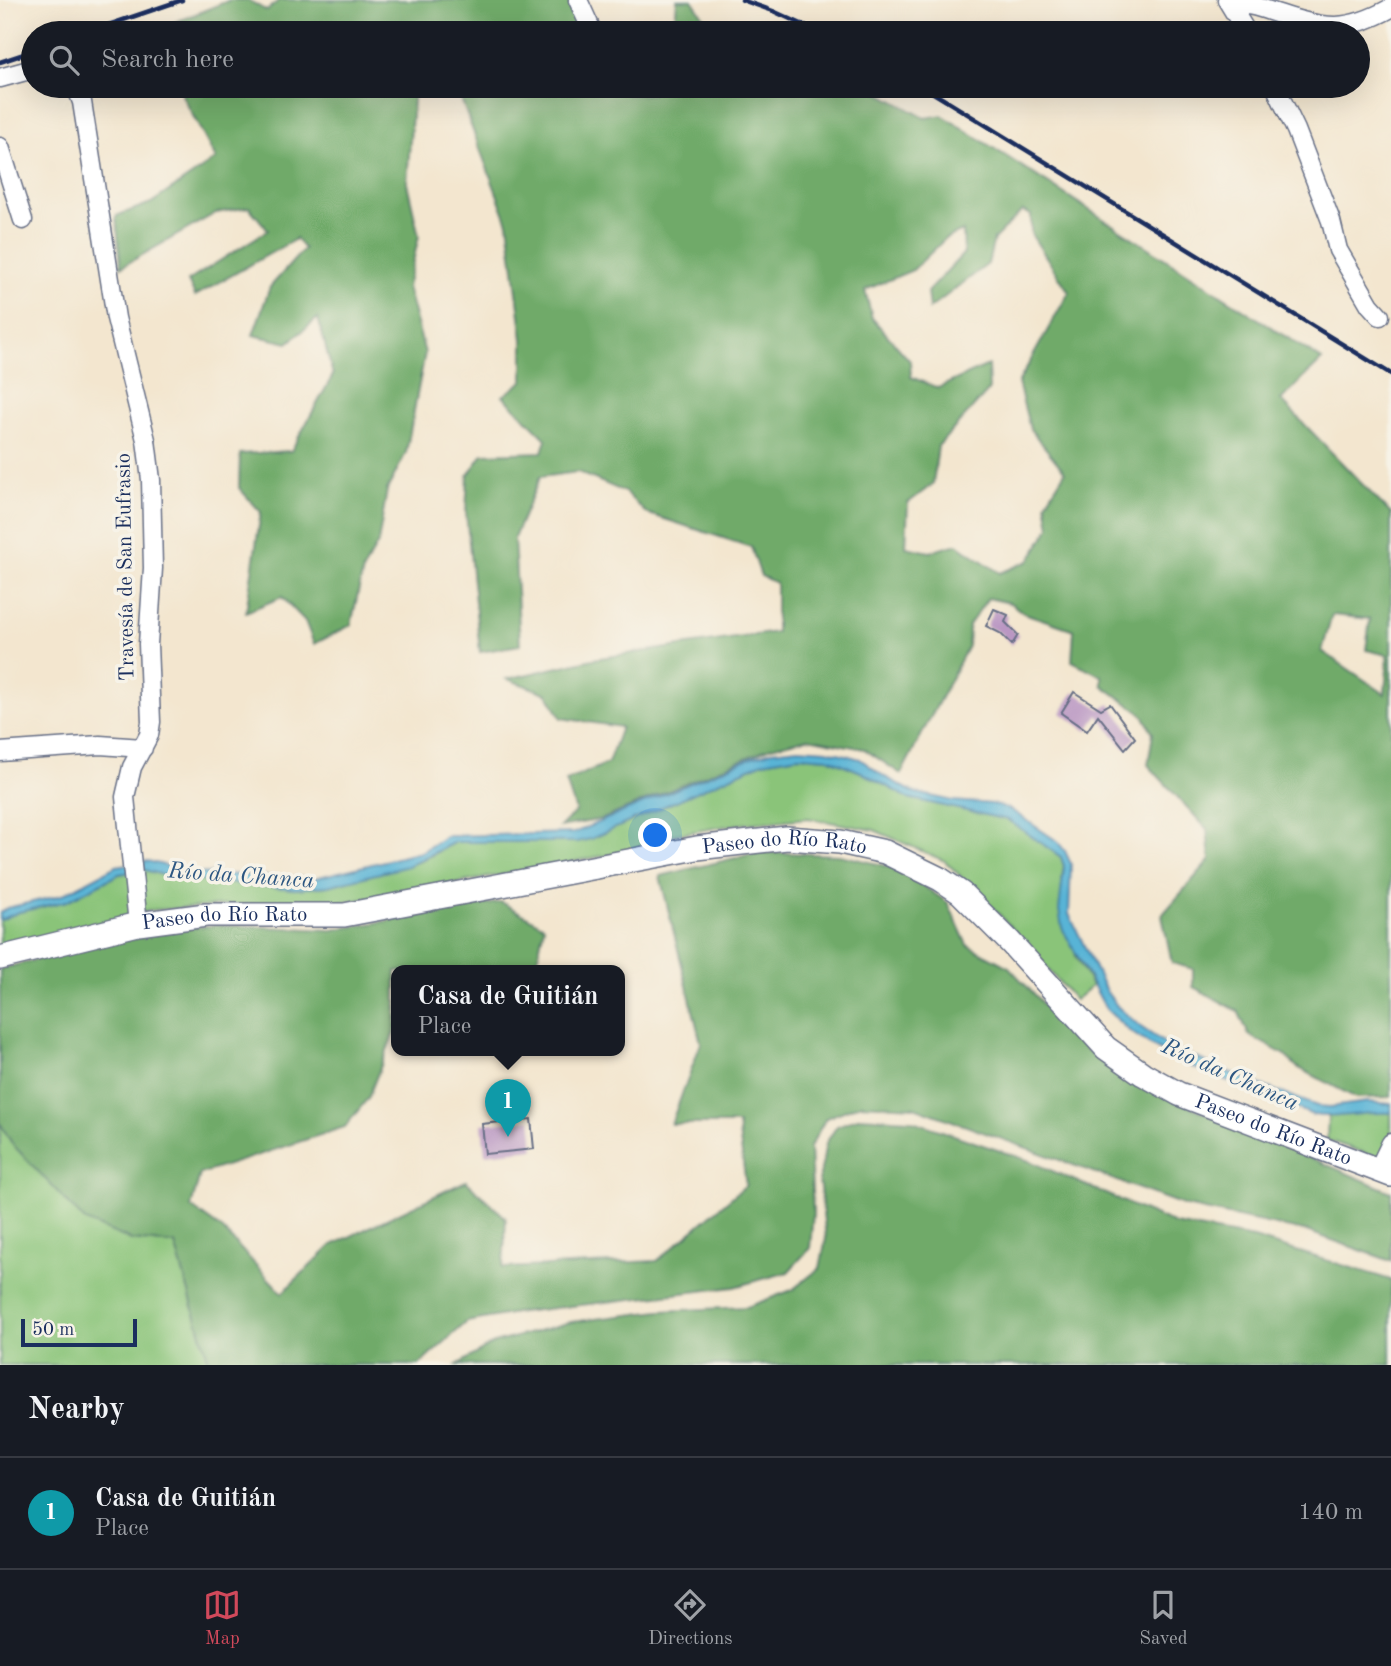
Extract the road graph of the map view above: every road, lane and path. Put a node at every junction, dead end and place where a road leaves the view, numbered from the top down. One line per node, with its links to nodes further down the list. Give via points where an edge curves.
1 (578, 0): 4 (street)
2 (1230, 1): 5 (street); 6 (street)
3 (1391, 8): 7 (street)
4 (588, 21)
5 (1241, 21)
6 (1304, 21)
7 (1366, 21)
8 (21, 72): 9 (street)
9 (0, 78)
10 (80, 98): 15 (street, Travesía de San Eufrasio, via 116,318 146,440 151,480 151,722)
11 (1281, 98): 14 (street, via 1331,221 1338,250)
12 (0, 147): 13 (street)
13 (23, 220)
14 (1380, 316)
15 (142, 748): 16 (street, via 100,745); 17 (street, Travesía de San Eufrasio, via 125,797)
16 (0, 752)
17 (136, 913): 18 (street, Paseo do Río Rato); 19 (street, Paseo do Río Rato, via 344,915 697,848 787,838 840,842 886,852 961,893 1106,1048 1143,1074 1179,1094)
18 (0, 958)
19 (1387, 1160)

